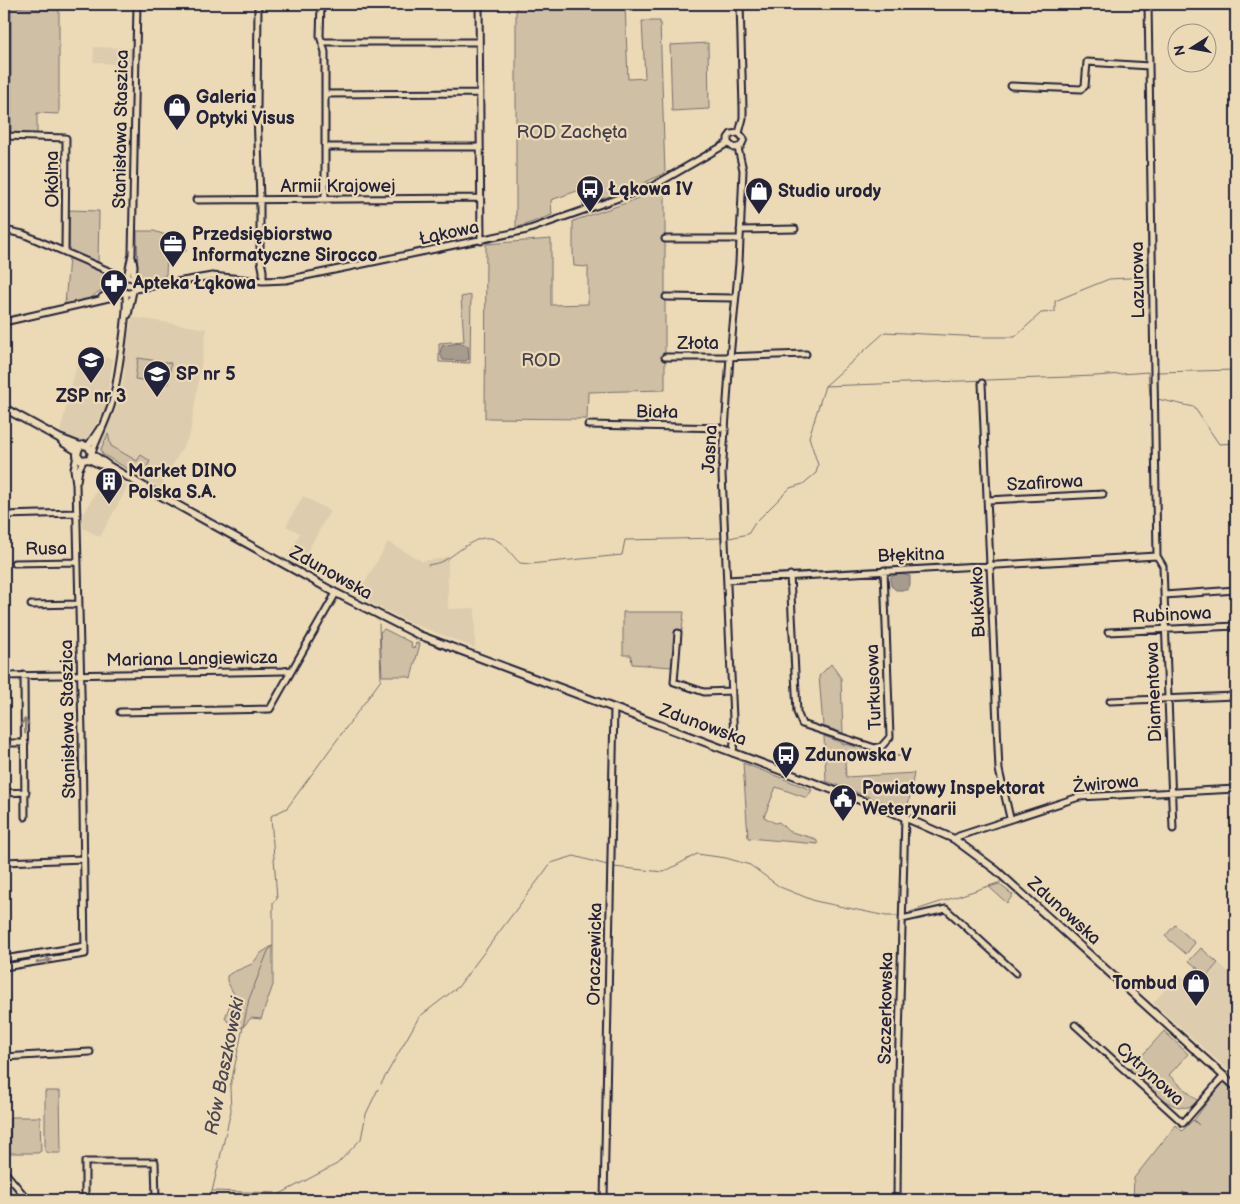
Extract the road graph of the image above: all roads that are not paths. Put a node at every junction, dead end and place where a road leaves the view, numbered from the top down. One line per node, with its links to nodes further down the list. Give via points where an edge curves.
1 (137, 4): 31 (street, Stanisława Staszica)
2 (258, 4): 21 (street)
3 (320, 4): 7 (street)
4 (480, 4): 8 (street)
5 (740, 4): 13 (street, via 743,118)
6 (1148, 4): 9 (street, Lazurowa)
7 (322, 42): 8 (street); 12 (street)
8 (479, 42): 11 (street)
9 (1149, 66): 10 (street, via 1087,62 1085,86 1081,89); 54 (street, Lazurowa)
10 (1011, 86)
11 (480, 93): 12 (street); 17 (street)
12 (325, 94): 16 (street)
13 (739, 133): 15 (street, via 731,134); 18 (street, via 744,141)
14 (4, 136): 29 (street, Okólna, via 66,138)
15 (728, 143): 18 (street); 28 (street, Łąkowa, via 645,190 527,230)
16 (325, 147): 17 (street); 22 (street)
17 (480, 147): 19 (street)
18 (738, 148): 25 (street, Jasna, via 743,170)
19 (480, 198): 22 (street, Armii Krajowej); 28 (street)
20 (196, 200): 21 (street, Armii Krajowej)
21 (260, 200): 22 (street, Armii Krajowej); 32 (street)
22 (325, 200)
23 (795, 229): 25 (street)
24 (4, 230): 29 (street, Łąkowa, via 23,234)
25 (740, 230): 27 (street, Jasna)
26 (665, 239): 27 (street)
27 (740, 239): 38 (street, Jasna)
28 (481, 241): 32 (street, Łąkowa, via 295,278)
29 (65, 252): 30 (street, Łąkowa)
30 (115, 274): 31 (street, Łąkowa); 33 (street)
31 (130, 279): 33 (street); 34 (street, Łąkowa); 35 (street, Stanisława Staszica)
32 (263, 281): 34 (street, Łąkowa, via 212,276)
33 (121, 285): 36 (street); 39 (street)
34 (159, 286): 35 (street, Łąkowa)
35 (134, 290): 36 (street, Łąkowa); 40 (street, Stanisława Staszica)
36 (124, 292): 39 (street); 40 (street, Stanisława Staszica, via 127,297)
37 (666, 297): 38 (street)
38 (735, 298): 44 (street, Jasna)
39 (99, 299): 41 (street)
40 (126, 321): 49 (street, Stanisława Staszica, via 112,402)
41 (4, 322)
42 (806, 354): 44 (street, Złota)
43 (665, 357): 44 (street, Złota)
44 (730, 357): 48 (street, Jasna)
45 (982, 383): 51 (street, Bukówko)
46 (4, 408): 49 (main road, Zdunowska)
47 (588, 425): 48 (street, Biała)
48 (725, 428): 60 (street, Jasna, via 722,474)
49 (85, 453): 52 (street, Stanisława Staszica, via 76,484); 62 (main road, Zdunowska, via 99,464 108,466)
50 (1103, 494): 51 (street, Szafirowa)
51 (988, 500): 57 (street, Bukówko)
52 (77, 512): 53 (street); 55 (street, Stanisława Staszica)
53 (4, 515)
54 (1157, 556): 57 (street, Błękitna); 63 (street, Diamentowa, via 1162,566)
55 (78, 562): 56 (street, Rusa); 64 (street, Stanisława Staszica)
56 (14, 563)
57 (990, 566): 58 (street, Błękitna); 89 (street, Bukówko, via 999,770)
58 (884, 570): 59 (street, Błękitna); 59 (street, Turkusowa, via 890,737 882,746 875,748 802,724 797,712)
59 (790, 576): 60 (street, Błękitna)
60 (727, 580): 74 (street, Jasna)
61 (1236, 590): 63 (street)
62 (336, 594): 70 (street, Mariana Langiewicza); 78 (main road, Zdunowska, via 419,636)
63 (1164, 595): 67 (street, Diamentowa)
64 (79, 604): 65 (street); 72 (street, Stanisława Staszica)
65 (31, 605)
66 (1236, 626): 67 (street, Rubinowa)
67 (1165, 629): 68 (street, Rubinowa); 76 (street, Diamentowa)
68 (1108, 632)
69 (678, 633): 74 (street, via 674,682 704,692)
70 (292, 670): 72 (street, Mariana Langiewicza); 79 (street, via 270,709)
71 (24, 675): 72 (street, Mariana Langiewicza); 73 (street, Mariana Langiewicza); 81 (street, one-way to 71)
72 (81, 675): 92 (street, Stanisława Staszica)
73 (4, 676)
74 (732, 691): 82 (street, Jasna)
75 (1236, 696): 76 (street)
76 (1168, 700): 77 (street); 86 (street, Diamentowa)
77 (1110, 701)
78 (614, 708): 82 (main road, Zdunowska); 108 (street, Oraczewicka)
79 (120, 712)
80 (4, 743): 81 (street)
81 (25, 743): 84 (street)
82 (733, 753): 88 (main road, Zdunowska)
83 (1236, 789): 86 (street, Żwirowa)
84 (26, 792): 85 (street); 87 (street)
85 (4, 793)
86 (1172, 793): 89 (street, Żwirowa, via 1079,798); 90 (street, Diamentowa)
87 (25, 817)
88 (905, 817): 91 (main road, Zdunowska); 94 (street, Szczerkowska)
89 (1010, 818): 91 (street, Żwirowa)
90 (1173, 829)
91 (954, 839): 102 (main road, Zdunowska, via 996,870)
92 (84, 859): 93 (street); 95 (street, Stanisława Staszica)
93 (4, 862)
94 (902, 919): 98 (street, via 946,909); 109 (street, Szczerkowska)
95 (85, 946): 96 (street); 97 (street, Stanisława Staszica, one-way to 95, via 85,954)
96 (4, 959)
97 (4, 967)
98 (1016, 973)
99 (1075, 1025): 102 (street, Cytrynowa, via 1183,1123)
100 (90, 1052): 101 (street)
101 (4, 1057)
102 (1224, 1076): 103 (main road, Zdunowska)
103 (1236, 1087)
104 (4, 1171): 105 (street)
105 (28, 1200)
106 (85, 1200): 107 (street, via 85,1162 155,1162)
107 (156, 1200)
108 (604, 1200)
109 (897, 1200)

